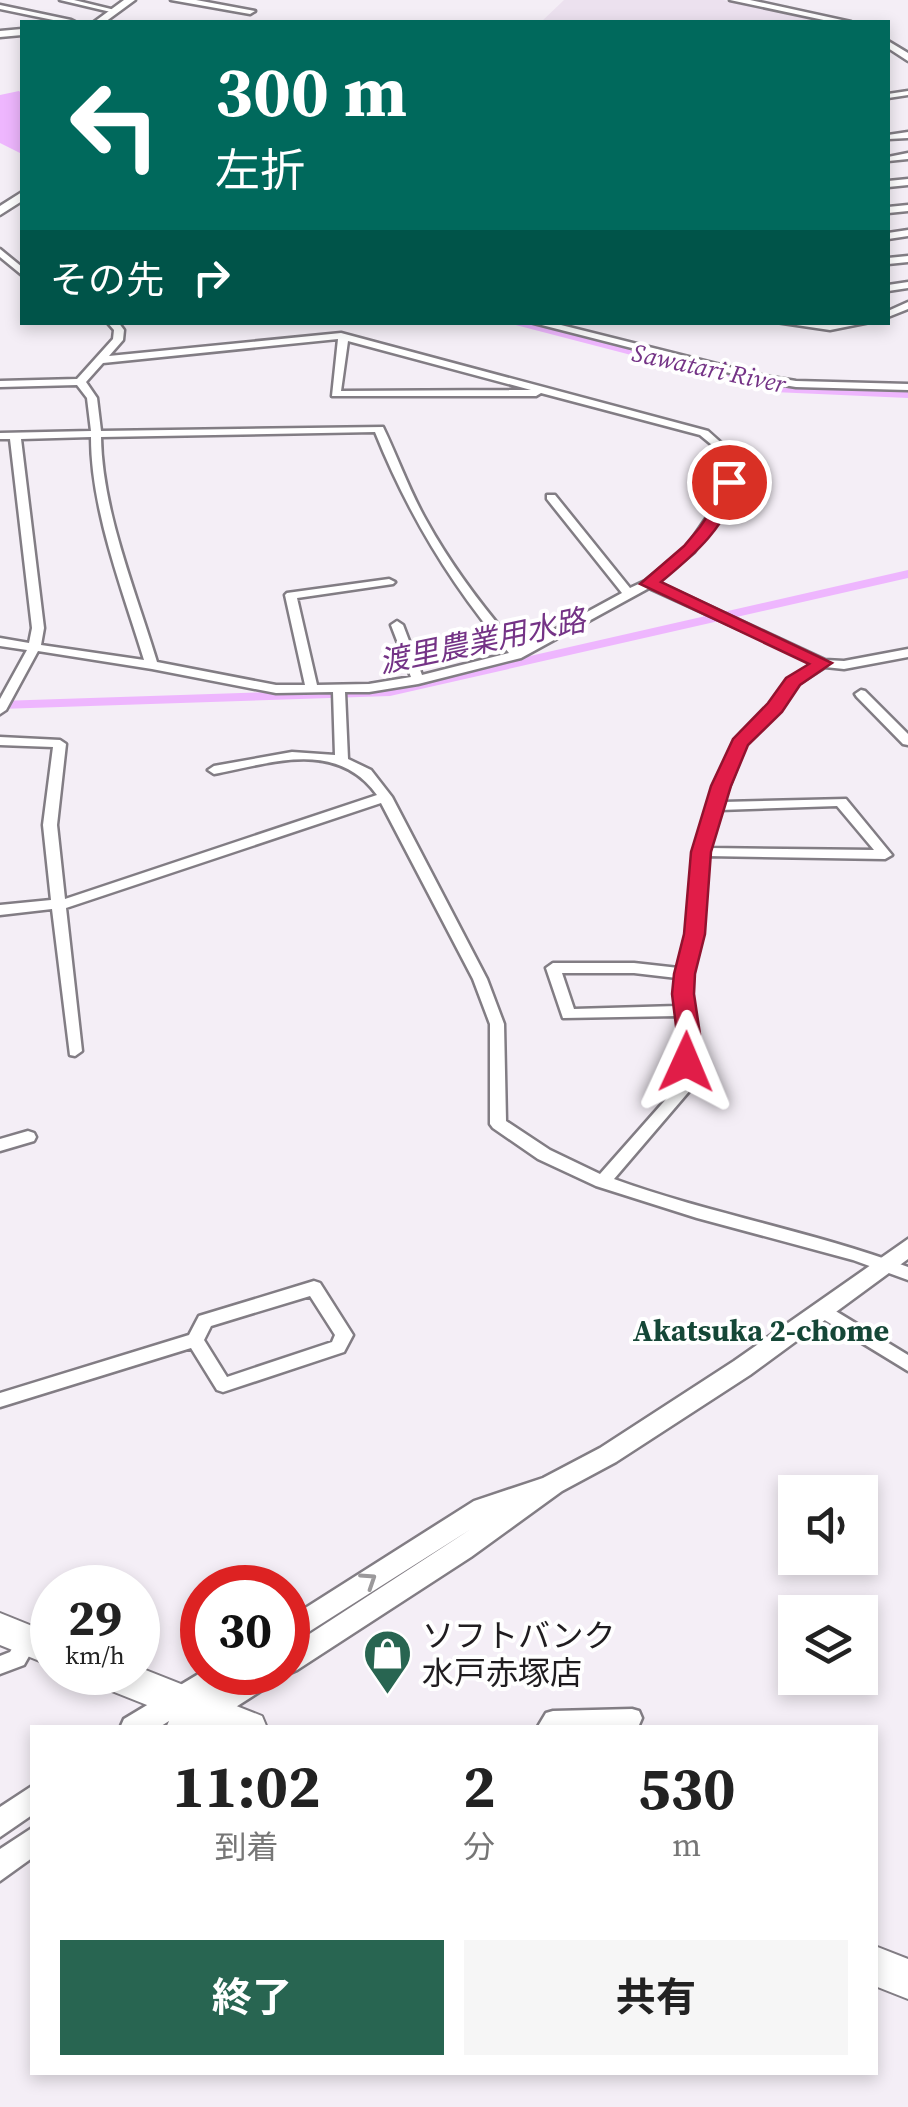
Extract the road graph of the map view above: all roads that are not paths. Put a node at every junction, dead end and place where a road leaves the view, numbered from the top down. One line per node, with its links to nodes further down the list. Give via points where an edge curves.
1 (64, 0): 8 (street)
2 (130, 0): 8 (street)
3 (176, 0): 7 (street)
4 (260, 0): 7 (street)
5 (735, 0): 12 (street)
6 (0, 8): 9 (street)
7 (250, 10): 11 (street)
8 (115, 11): 10 (street)
9 (61, 20)
10 (102, 20)
11 (242, 20)
12 (836, 20)
13 (0, 252): 14 (street)
14 (20, 270)
15 (116, 325): 20 (street, via 120,335)
16 (546, 325): 23 (street, via 765,379)
17 (810, 325): 18 (street)
18 (844, 325)
19 (343, 338): 20 (street); 24 (street); 24 (street, via 336,394)
20 (103, 360): 21 (street)
21 (80, 382): 22 (street); 27 (street, via 94,402)
22 (0, 384)
23 (908, 387)
24 (550, 391): 30 (street, via 692,429 722,448 729,482 725,502 690,550)
25 (0, 436): 26 (street)
26 (15, 436): 27 (street); 34 (street, via 39,612)
27 (95, 437): 36 (street, via 380,429 403,494 424,529); 38 (street, via 111,527)
28 (550, 497): 31 (street)
29 (390, 582): 40 (street, via 291,595)
30 (649, 584): 31 (street); 37 (street)
31 (627, 592): 36 (street)
32 (397, 626): 39 (street)
33 (0, 642): 34 (street)
34 (34, 648): 38 (street); 43 (street)
35 (908, 653): 37 (street)
36 (517, 655): 39 (street)
37 (823, 663): 49 (street, via 793,682 740,743)
38 (152, 665): 40 (street)
39 (418, 680): 41 (street)
40 (312, 690): 41 (street)
41 (339, 693): 46 (street)
42 (861, 694): 44 (street)
43 (1, 707)
44 (908, 741)
45 (0, 742): 51 (street, via 60,744 50,825)
46 (342, 760): 47 (street, via 298,756); 48 (street, via 366,773)
47 (214, 770)
48 (386, 797): 51 (street); 58 (street, via 496,1024 498,1124)
49 (715, 806): 50 (street); 50 (street, via 841,802 885,856)
50 (701, 852): 53 (street)
51 (58, 905): 52 (street); 55 (street)
52 (0, 910)
53 (684, 974): 54 (street); 54 (street, via 553,968 568,1014)
54 (686, 1012): 58 (street, via 682,1089)
55 (76, 1051)
56 (28, 1137): 57 (street)
57 (0, 1145)
58 (602, 1182): 60 (street)
59 (908, 1247): 60 (street)
60 (885, 1265): 61 (street); 62 (street)
61 (908, 1274)
62 (824, 1311): 64 (street); 66 (street, via 608,1455)
63 (195, 1340): 63 (street, via 204,1321 314,1288 344,1335 338,1347 223,1385); 65 (street)
64 (908, 1364)
65 (0, 1400)
66 (553, 1484): 67 (street, one-way to 66, via 483,1508); 69 (street)
67 (310, 1619)
68 (27, 1640): 70 (street, via 17,1660)
69 (310, 1648)
70 (0, 1665)
71 (154, 1695): 73 (highway)
72 (222, 1695): 73 (street)
73 (188, 1712): 75 (street); 76 (highway)
74 (632, 1718): 77 (street)
75 (143, 1725)
76 (238, 1725)
77 (549, 1725)
78 (30, 1801): 79 (street)
79 (0, 1824)
80 (30, 1843): 81 (street)
81 (0, 1867)
82 (878, 1967): 83 (highway)
83 (908, 1979)

